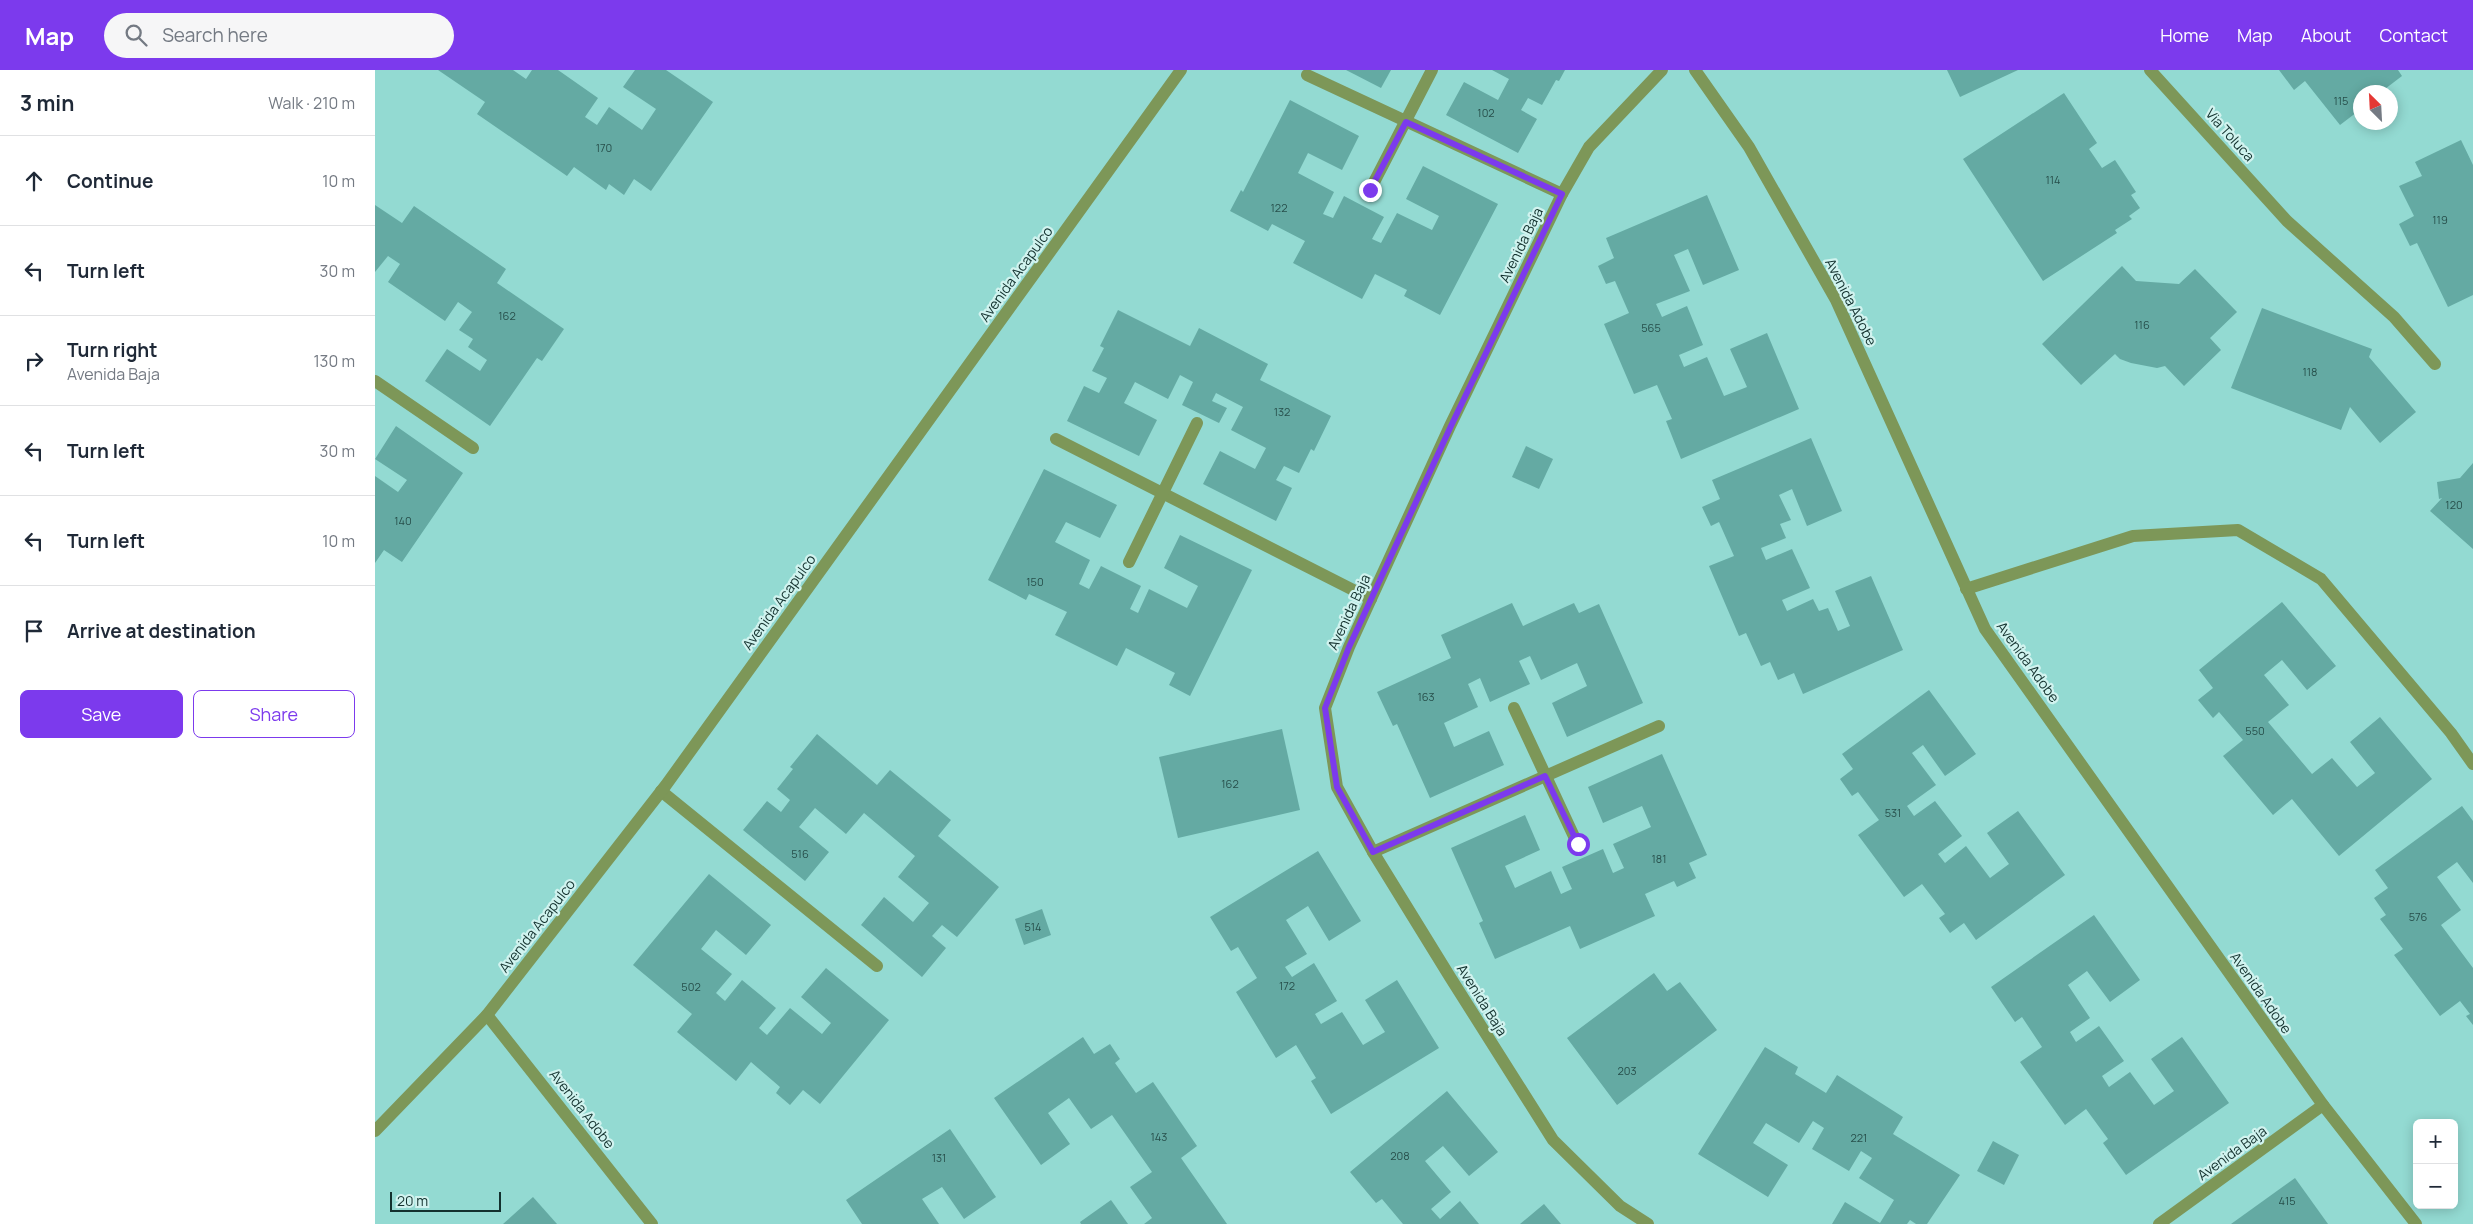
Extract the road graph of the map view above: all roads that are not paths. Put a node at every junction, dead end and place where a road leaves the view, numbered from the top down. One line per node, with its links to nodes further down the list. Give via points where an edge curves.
1 (1181, 70): 23 (street, Avenida Acapulco)
2 (1432, 70): 7 (street)
3 (1662, 70): 9 (street, Avenida Baja, via 1589,147)
4 (1695, 70): 17 (street, Avenida Adobe, via 1749,147 1836,300)
5 (2150, 70): 10 (street, Via Toluca, via 2287,221 2394,317)
6 (1307, 75): 7 (street)
7 (1406, 122): 8 (street); 9 (street)
8 (1370, 190)
9 (1562, 194): 18 (street, Avenida Baja)
10 (2435, 364)
11 (375, 381): 14 (street)
12 (1197, 423): 15 (street)
13 (1056, 439): 15 (street)
14 (473, 448)
15 (1163, 493): 16 (street); 18 (street)
16 (1129, 562)
17 (1966, 589): 21 (street, via 2133,536 2238,530 2321,578 2451,733); 28 (street, Avenida Adobe, via 1985,629)
18 (1371, 599): 25 (street, Avenida Baja, via 1325,708 1337,787)
19 (1514, 708): 22 (street)
20 (1659, 726): 22 (street)
21 (2473, 764)
22 (1545, 776): 24 (street); 25 (street)
23 (661, 791): 26 (street); 27 (street, Avenida Acapulco)
24 (1578, 844)
25 (1373, 852): 31 (street, Avenida Baja, via 1553,1140 1620,1206)
26 (877, 966)
27 (487, 1015): 29 (street, Avenida Acapulco); 30 (street, Avenida Adobe)
28 (2323, 1106): 32 (street, Avenida Baja); 33 (street, Avenida Adobe)
29 (375, 1131)
30 (652, 1224)
31 (1648, 1224)
32 (2159, 1224)
33 (2416, 1224)

